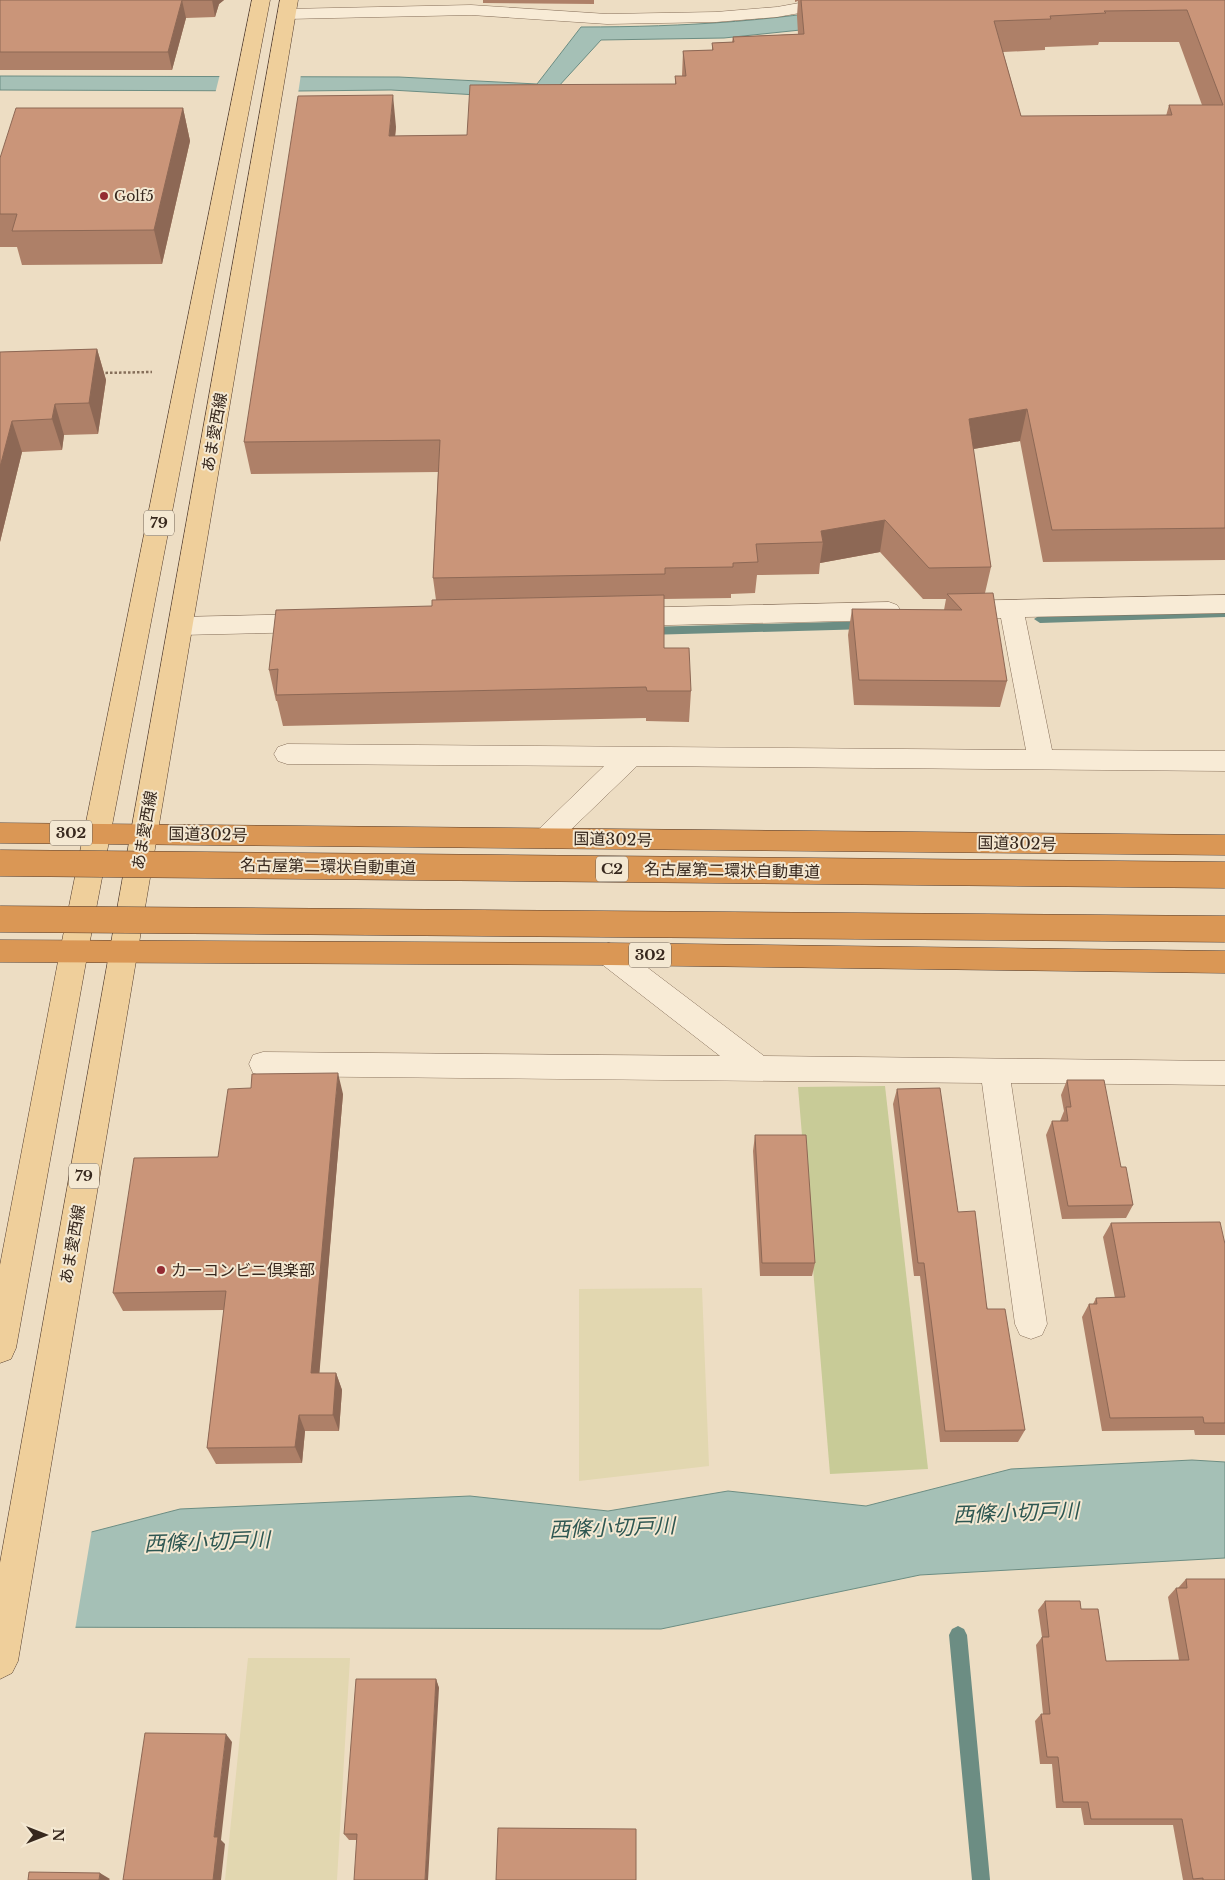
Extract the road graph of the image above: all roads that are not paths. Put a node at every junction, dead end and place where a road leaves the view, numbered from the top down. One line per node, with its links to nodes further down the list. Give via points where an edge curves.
1 (261, 0): 15 (main road, 79)
2 (835, 2): 3 (street, via 777,12 589,19 470,10)
3 (288, 7): 8 (main road, あま愛西線 / 79)
4 (1225, 604): 5 (street)
5 (1011, 609): 6 (street); 11 (street)
6 (605, 617)
7 (328, 623): 8 (street)
8 (180, 626): 16 (main road, あま愛西線 / 79)
9 (287, 754): 10 (street)
10 (630, 756): 11 (street); 17 (street)
11 (1041, 759): 12 (street)
12 (1225, 761)
13 (1225, 828): 18 (highway, via 1055,831)
14 (0, 833): 15 (highway, 国道302号 / 302)
15 (98, 833): 16 (highway, 国道302号 / 302); 25 (main road, 79)
16 (143, 834): 17 (highway, 国道302号 / 302); 26 (main road, あま愛西線 / 79)
17 (546, 838): 18 (highway, 国道302号 / 302)
18 (878, 841): 19 (highway, 国道302号 / 302)
19 (1225, 845)
20 (0, 863): 21 (highway, 名古屋第二環状自動車道 / C2, bridge)
21 (1225, 875)
22 (0, 919): 23 (highway, bridge)
23 (1225, 929)
24 (0, 951): 25 (highway, 302)
25 (74, 951): 26 (highway, 302); 36 (main road, 79)
26 (123, 951): 27 (highway, 302); 37 (main road, あま愛西線 / 79)
27 (608, 954): 28 (highway, 302); 32 (street)
28 (892, 959): 29 (highway, 302); 30 (highway)
29 (1225, 962)
30 (1225, 979)
31 (263, 1064): 32 (street)
32 (759, 1069): 33 (street)
33 (995, 1071): 34 (street); 35 (street)
34 (1225, 1073)
35 (1031, 1324)
36 (0, 1348)
37 (2, 1649)

